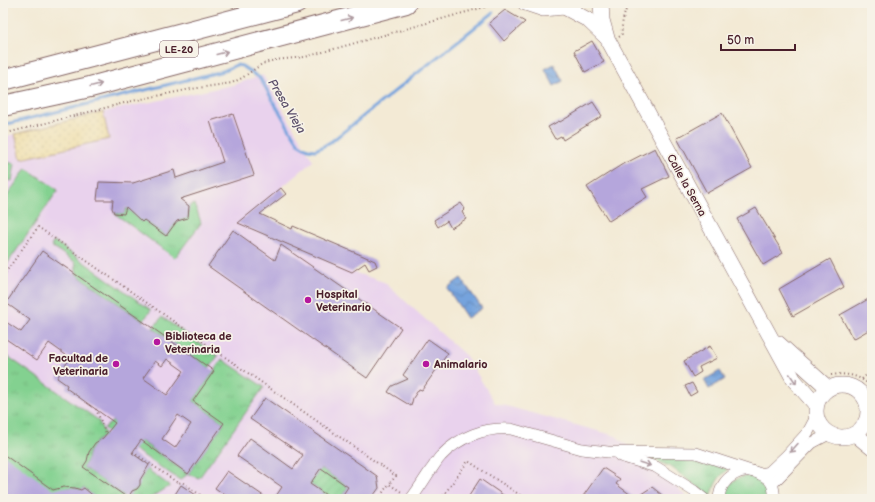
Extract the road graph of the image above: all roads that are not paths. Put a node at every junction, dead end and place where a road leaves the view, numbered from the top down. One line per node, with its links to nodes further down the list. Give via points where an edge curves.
1 (246, 3): 9 (highway)
2 (297, 3): 10 (highway, LE-20)
3 (355, 3): 11 (highway, LE-20)
4 (406, 3): 12 (highway, one-way to 4, via 90,87)
5 (525, 3): 7 (street, via 543,9)
6 (600, 3): 8 (street, Calle la Serna, via 602,20)
7 (570, 5): 8 (street, Calle la Serna)
8 (611, 38): 13 (street, Calle la Serna)
9 (3, 70)
10 (3, 80)
11 (3, 96)
12 (3, 106)
13 (768, 332): 14 (street, Calle la Serna); 16 (street, Calle la Serna, one-way to 16, via 794,380)
14 (828, 388): 15 (street, via 846,384); 16 (street, via 820,397)
15 (869, 399): 17 (street)
16 (816, 411): 18 (street, Calle la Serna, via 819,424); 22 (street, one-way to 22, via 808,432 788,455 769,472)
17 (870, 421): 19 (street)
18 (829, 434): 19 (street, via 836,437); 23 (street, via 812,443)
19 (855, 434): 20 (street)
20 (872, 448)
21 (608, 452): 22 (street, via 696,453); 24 (street, via 582,449 511,429 489,430 457,442 440,456); 25 (street, one-way to 25, via 656,468)
22 (757, 473): 23 (street, via 767,478); 26 (street, via 744,471 728,478 722,485)
23 (775, 494)
24 (409, 497)
25 (704, 499)
26 (719, 499)

